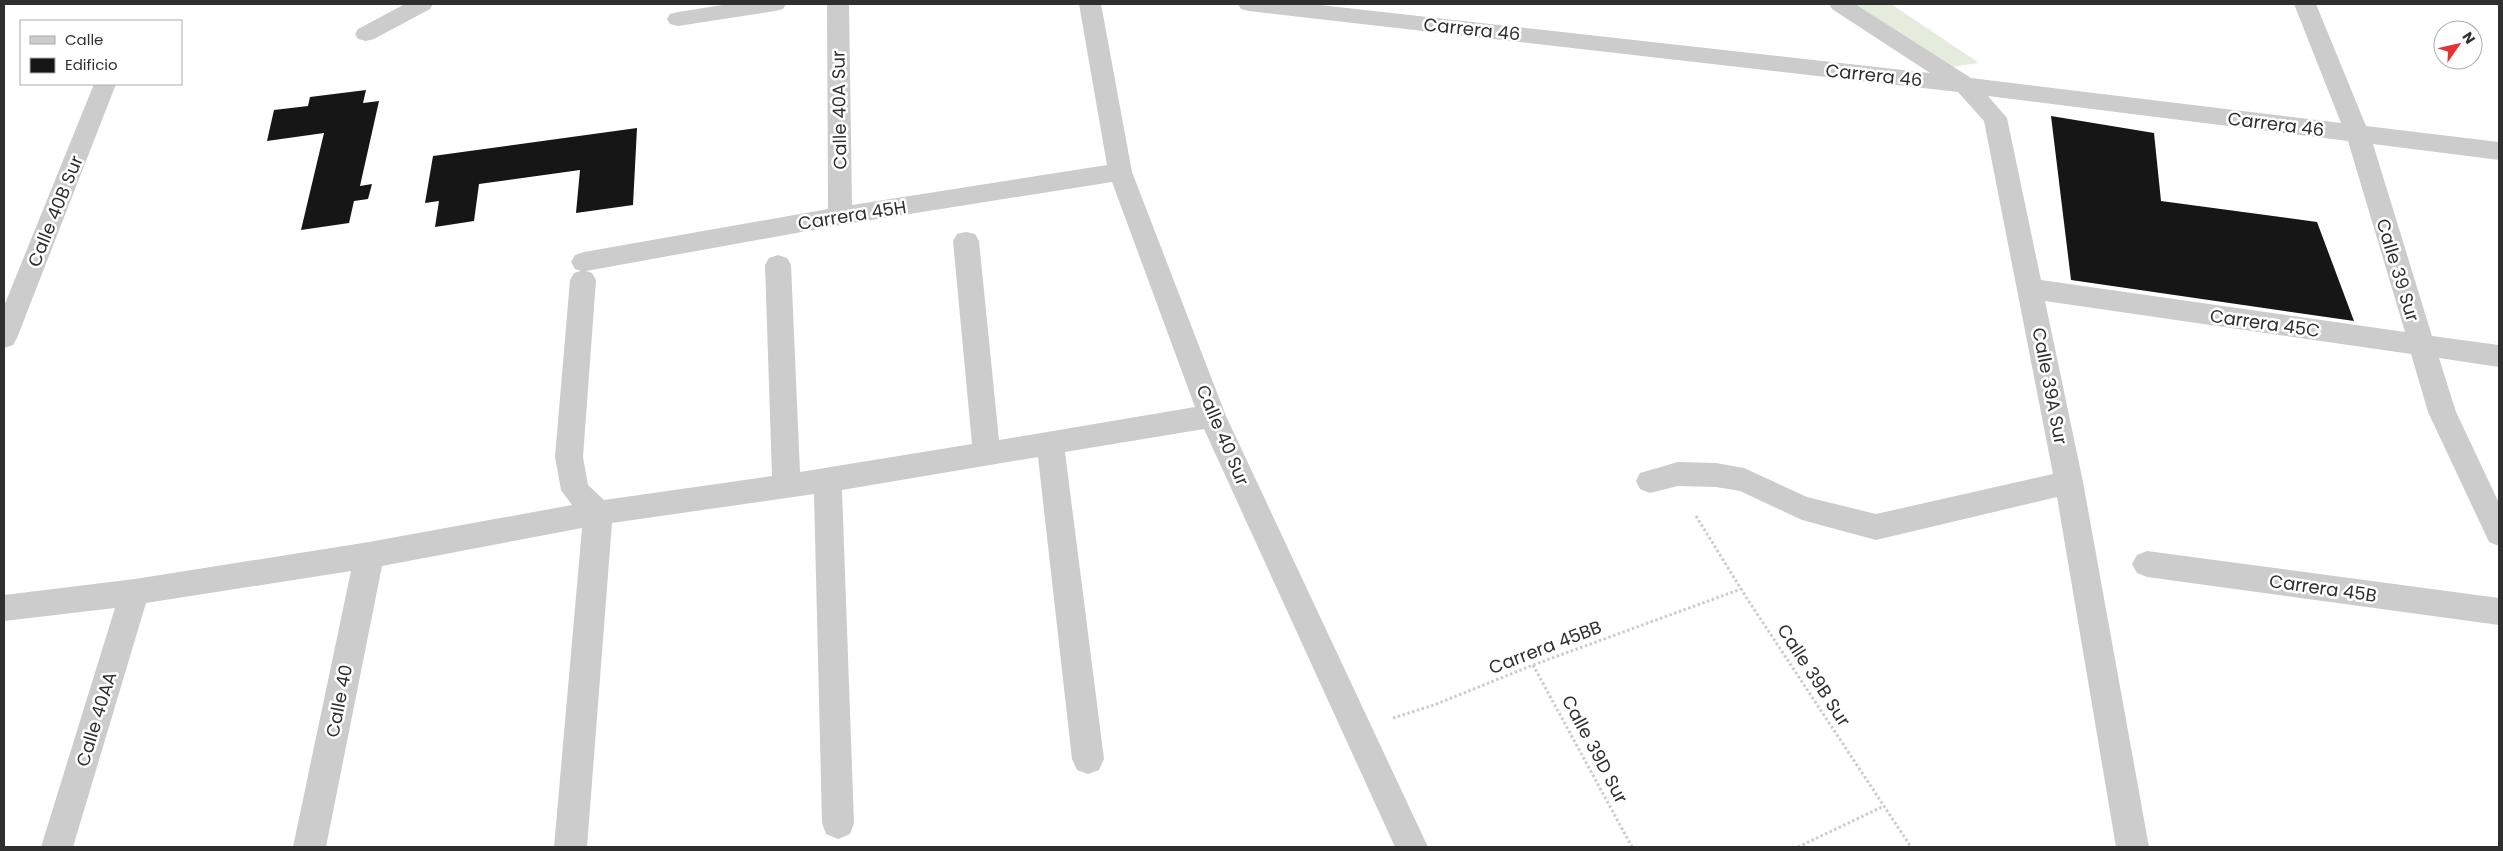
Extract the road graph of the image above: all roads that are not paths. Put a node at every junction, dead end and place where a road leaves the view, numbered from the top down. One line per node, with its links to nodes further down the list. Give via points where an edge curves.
1 (422, 4): 9 (street)
2 (775, 4): 8 (street)
3 (838, 4): 15 (street, Calle 40A Sur)
4 (1090, 4): 14 (street, Calle 40 Sur)
5 (1249, 4): 11 (street, Carrera 46)
6 (1840, 4): 11 (street, Calle 39A Sur)
7 (2305, 4): 12 (street, Calle 39 Sur)
8 (678, 19)
9 (366, 34)
10 (105, 85): 19 (street, Calle 40B Sur)
11 (1965, 85): 12 (street, Carrera 46); 18 (street, Calle 39A Sur, via 1995,118)
12 (2358, 134): 13 (street, Carrera 46); 20 (street, Calle 39 Sur)
13 (2499, 150)
14 (1120, 172): 15 (street, Carrera 45H); 22 (street, Calle 40 Sur)
15 (840, 216): 29 (street, Carrera 45H, via 584,271 568,458 575,490)
16 (966, 241): 24 (street)
17 (778, 265): 28 (street)
18 (2032, 289): 20 (street, Carrera 45C); 27 (street, Calle 39A Sur)
19 (4, 338)
20 (2421, 346): 21 (street, Carrera 45C); 30 (street, Calle 39 Sur, via 2442,412)
21 (2499, 356)
22 (1212, 416): 23 (street); 41 (street, Calle 40 Sur)
23 (1050, 443): 24 (street); 36 (street)
24 (987, 455): 25 (street)
25 (828, 480): 28 (street); 37 (street)
26 (1650, 481): 27 (street, via 1678,474 1744,480 1802,508 1876,527)
27 (2069, 482): 42 (street, Calle 39A Sur)
28 (786, 487): 29 (street)
29 (598, 513): 31 (street); 40 (street)
30 (2499, 533)
31 (369, 554): 33 (street); 39 (street, Calle 40)
32 (2147, 564): 35 (street, Carrera 45B)
33 (135, 592): 34 (street); 38 (street, Calle 40AA)
34 (4, 608)
35 (2499, 612)
36 (1088, 759)
37 (838, 823)
38 (57, 847)
39 (310, 847)
40 (571, 847)
41 (1412, 847)
42 (2132, 847)

